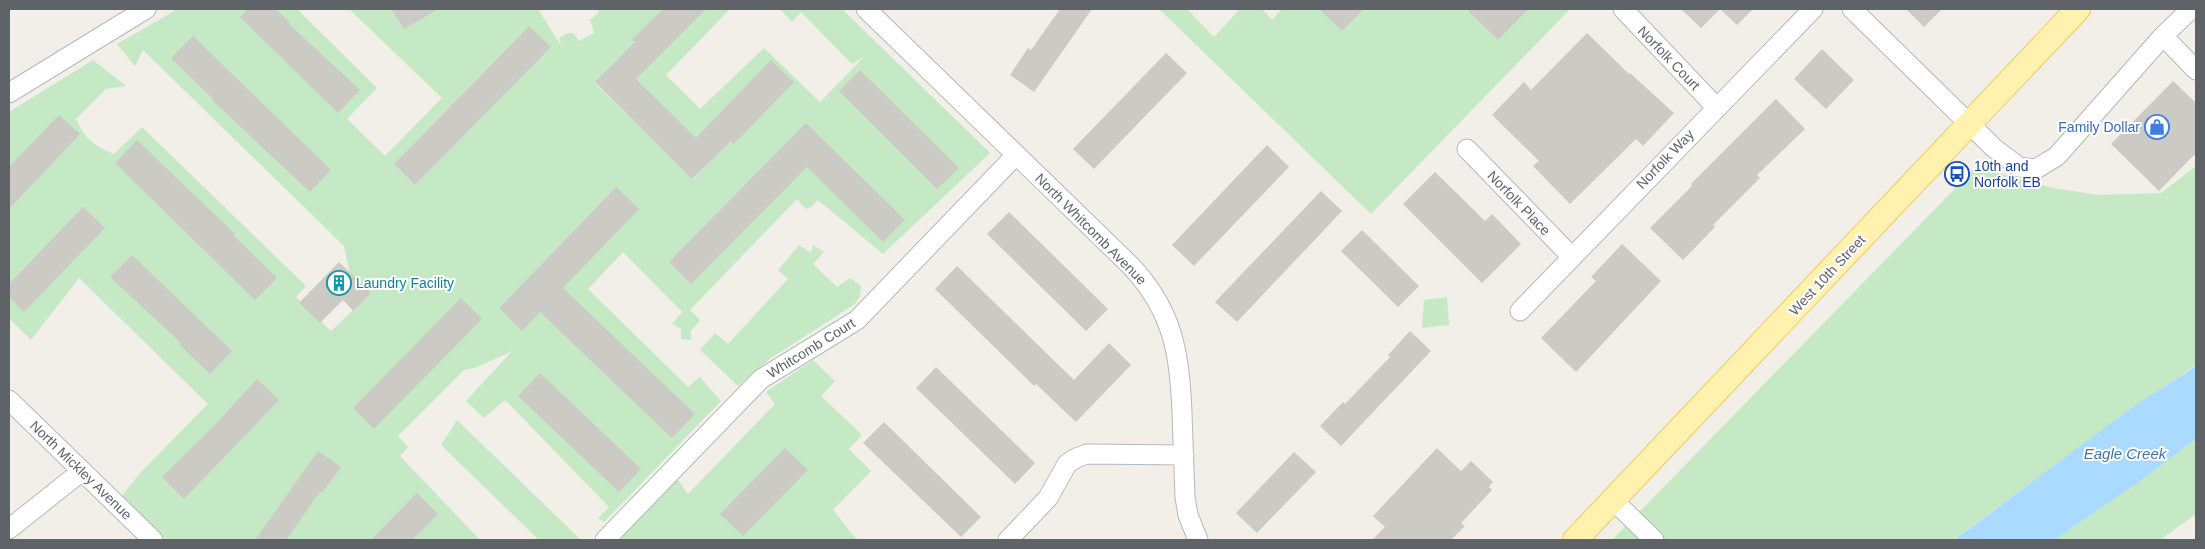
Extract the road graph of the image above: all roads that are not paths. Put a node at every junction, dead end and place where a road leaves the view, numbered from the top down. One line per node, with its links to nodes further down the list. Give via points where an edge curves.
1 (146, 9): 10 (street)
2 (866, 9): 14 (street, North Whitcomb Avenue)
3 (1623, 9): 11 (street, Norfolk Court)
4 (1813, 9): 11 (street, Norfolk Way)
5 (1852, 9): 12 (street)
6 (2078, 9): 12 (main road, West 10th Street)
7 (2191, 9): 8 (street)
8 (2163, 36): 9 (street); 12 (street, via 2057,156 2036,169 2019,167 1994,148)
9 (2195, 65)
10 (9, 93)
11 (1716, 107): 15 (street, Norfolk Way)
12 (1971, 123): 20 (main road, West 10th Street)
13 (1466, 149): 15 (street, Norfolk Place)
14 (1016, 155): 18 (street, North Whitcomb Avenue, via 1131,266 1157,299 1178,354); 23 (street, Whitcomb Court, via 857,320 761,379)
15 (1572, 257): 16 (street, Norfolk Way)
16 (1520, 311)
17 (9, 400): 19 (street, North Mickley Avenue)
18 (1184, 455): 24 (street, via 1087,454 1076,458 1068,464 1048,498); 25 (street, North Whitcomb Avenue, via 1185,497)
19 (82, 471): 21 (street); 22 (street, North Mickley Avenue)
20 (1613, 500): 26 (main road, West 10th Street); 27 (street)
21 (9, 529)
22 (153, 540)
23 (605, 540)
24 (1008, 540)
25 (1198, 540)
26 (1575, 540)
27 (1654, 540)

